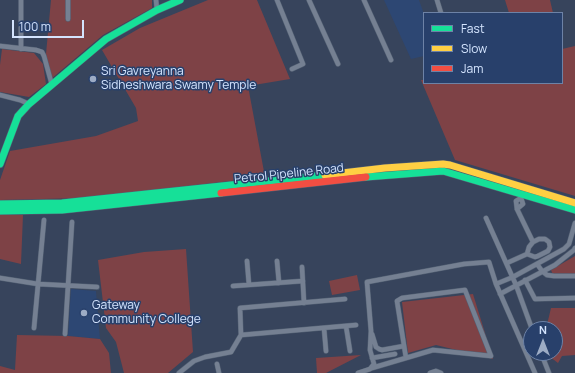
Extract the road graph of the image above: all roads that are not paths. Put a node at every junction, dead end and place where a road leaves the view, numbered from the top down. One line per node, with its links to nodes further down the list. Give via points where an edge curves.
1 (21, 0): 13 (street)
2 (68, 0): 11 (street)
3 (156, 0): 9 (street)
4 (179, 0): 9 (main road)
5 (277, 0): 15 (street)
6 (309, 0): 16 (street)
7 (364, 0): 14 (street)
8 (437, 0): 10 (street)
9 (157, 10): 19 (main road, via 106,39)
10 (441, 12)
11 (68, 19)
12 (0, 46): 13 (street)
13 (21, 49): 19 (street, via 42,52)
14 (390, 60)
15 (303, 64): 17 (street); 18 (street)
16 (338, 64)
17 (292, 69)
18 (306, 70)
19 (52, 85): 21 (main road)
20 (0, 95): 21 (street)
21 (29, 104): 22 (main road, via 18,116)
22 (0, 164)
23 (193, 192): 24 (main road, Petrol Pipeline Road, via 443,171); 26 (main road, Petrol Pipeline Road, via 62,203); 28 (main road, Petrol Pipeline Road, via 62,210)
24 (523, 193): 25 (main road, Petrol Pipeline Road); 27 (main road, Petrol Pipeline Road); 33 (street, via 523,204 517,209)
25 (575, 203)
26 (0, 204)
27 (575, 210)
28 (0, 211)
29 (486, 218): 38 (street)
30 (44, 220): 48 (street)
31 (72, 222): 52 (street)
32 (575, 223): 39 (street, via 567,247)
33 (533, 242): 35 (street); 35 (street, via 544,239 549,242 550,247 538,256)
34 (575, 250): 41 (street)
35 (527, 254): 38 (street)
36 (277, 260): 47 (street)
37 (247, 261): 50 (street)
38 (506, 263): 43 (street)
39 (537, 264): 41 (street); 43 (street)
40 (302, 267): 46 (street)
41 (542, 271): 42 (street, via 554,276); 45 (street)
42 (575, 276)
43 (513, 277): 49 (street); 51 (street)
44 (0, 278): 48 (street)
45 (525, 280): 51 (street); 56 (street, via 535,299)
46 (303, 281): 47 (street); 58 (street)
47 (279, 283): 50 (street)
48 (38, 284): 52 (street); 62 (street)
49 (496, 284): 55 (street); 64 (street, via 489,262 464,264 367,282)
50 (249, 285): 53 (street)
51 (516, 285): 55 (street); 59 (street)
52 (68, 286): 54 (street); 65 (street)
53 (233, 286)
54 (97, 287)
55 (500, 294): 81 (street)
56 (575, 298)
57 (345, 299): 58 (street)
58 (304, 303): 66 (street, via 240,308)
59 (529, 321)
60 (356, 325): 61 (street)
61 (346, 326): 63 (street); 69 (street)
62 (34, 328)
63 (324, 328): 66 (street); 68 (street)
64 (371, 331): 67 (street, via 374,343 379,349); 71 (street)
65 (65, 334)
66 (241, 335): 76 (street, via 232,352 194,361)
67 (404, 346): 72 (street); 72 (street, via 397,301 402,298 465,290 491,356 433,350)
68 (326, 351)
69 (350, 351)
70 (395, 354): 71 (street)
71 (372, 358): 75 (street)
72 (406, 358): 75 (street)
73 (544, 361): 82 (street)
74 (217, 364): 77 (street)
75 (372, 368): 78 (street)
76 (179, 373)
77 (219, 373)
78 (358, 373)
79 (430, 373): 80 (street)
80 (441, 373)
81 (535, 373)
82 (549, 373)

